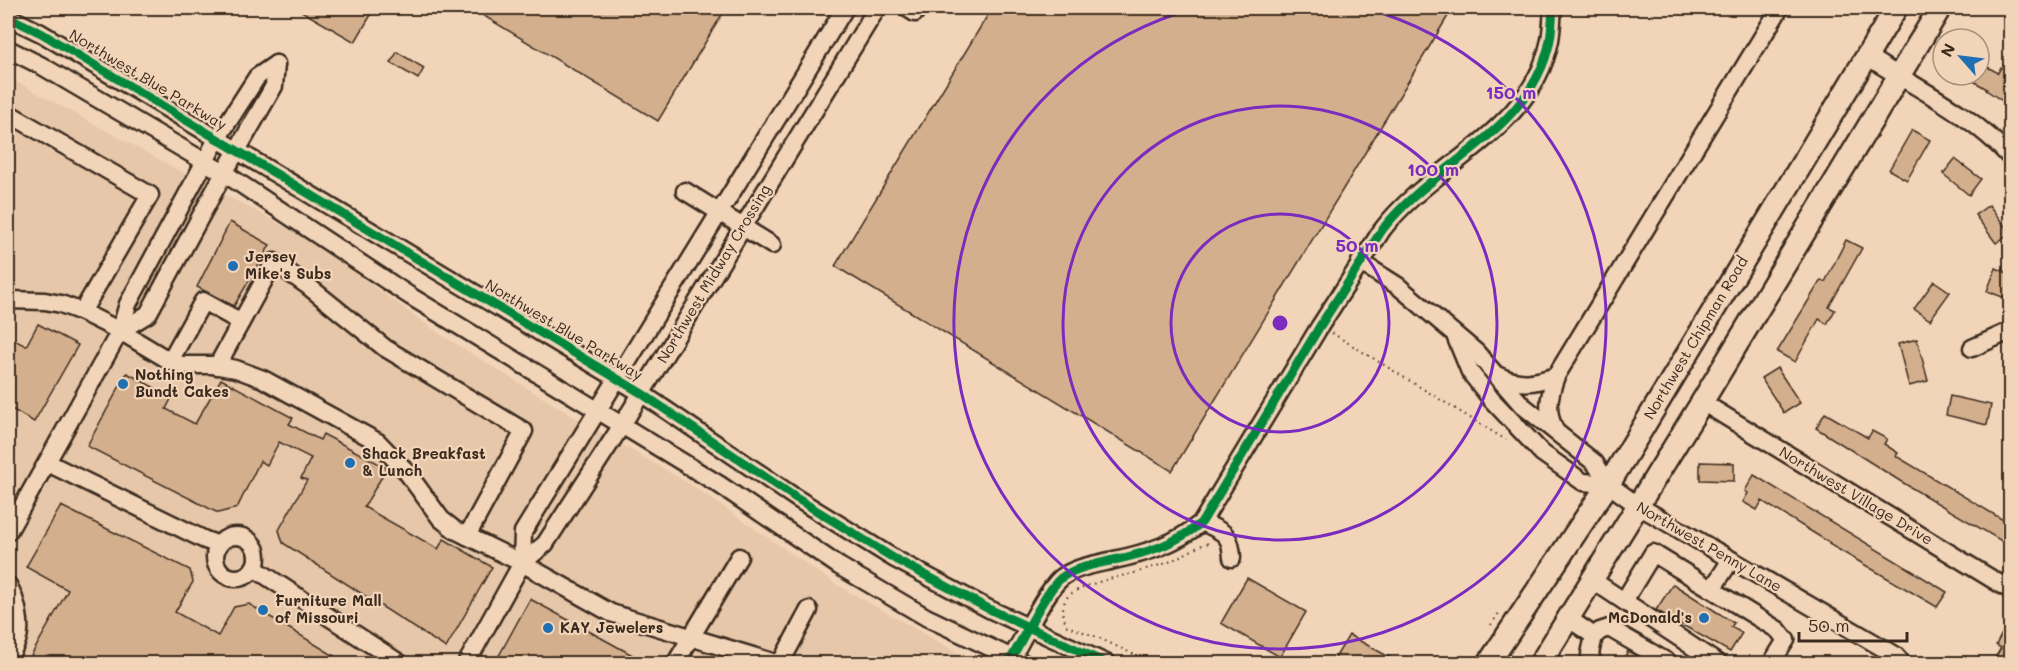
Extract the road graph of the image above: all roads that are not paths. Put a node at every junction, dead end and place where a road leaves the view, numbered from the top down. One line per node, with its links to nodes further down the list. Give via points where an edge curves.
1 (845, 8): 18 (street, Northwest Midway Crossing)
2 (877, 8): 19 (street, Northwest Midway Crossing)
3 (1552, 8): 21 (street, via 1550,40 1542,66 1519,104 1391,217)
4 (1780, 8): 32 (street)
5 (1896, 8): 9 (main road, Northwest Chipman Road)
6 (1940, 8): 10 (main road)
7 (8, 17): 12 (street, Northwest Blue Parkway)
8 (8, 49): 15 (street)
9 (1868, 57): 10 (street); 40 (main road, Northwest Chipman Road)
10 (1899, 77): 14 (street, via 1969,120); 35 (main road)
11 (8, 113): 23 (street, via 150,195)
12 (217, 140): 13 (street, Northwest Blue Parkway); 13 (street, via 257,77 276,64 274,86); 15 (street)
13 (238, 151): 16 (street); 33 (street, Northwest Blue Parkway)
14 (2010, 158)
15 (204, 162): 16 (street); 25 (street, via 128,304)
16 (224, 173): 25 (street, via 148,314); 36 (street, via 410,296)
17 (685, 191): 18 (street)
18 (720, 213): 19 (street); 33 (street, Northwest Midway Crossing)
19 (743, 226): 20 (street); 34 (street, Northwest Midway Crossing)
20 (772, 245)
21 (1360, 262): 27 (street, via 1398,286); 42 (street)
22 (8, 300): 23 (street, via 45,301)
23 (82, 312): 25 (street)
24 (241, 322): 29 (street, via 203,301); 30 (street); 44 (street, via 274,262 385,348 524,430)
25 (120, 331): 29 (street); 39 (street)
26 (2010, 331): 28 (street)
27 (1455, 335): 31 (street); 40 (street, via 1470,372 1542,453 1583,482)
28 (1972, 348)
29 (170, 361): 30 (street)
30 (217, 366): 44 (street, via 263,380 378,442 406,471 441,519)
31 (1496, 374): 32 (street, via 1523,384); 38 (street, via 1522,405)
32 (1556, 376): 38 (street, via 1548,400)
33 (617, 380): 34 (street, Northwest Blue Parkway); 36 (street, Northwest Midway Crossing)
34 (641, 393): 37 (street, Northwest Midway Crossing); 58 (street, Northwest Blue Parkway, via 796,498 895,559)
35 (1702, 402): 41 (main road); 54 (street, Northwest Village Drive)
36 (598, 411): 37 (street); 49 (street, Northwest Midway Crossing, via 523,532)
37 (622, 425): 49 (street, Northwest Midway Crossing, via 545,544); 62 (street, via 720,485 839,566)
38 (1558, 435): 40 (street, via 1595,463)
39 (48, 463): 43 (street); 45 (street)
40 (1608, 484): 41 (street, Northwest Penny Lane); 68 (main road, Northwest Chipman Road)
41 (1637, 505): 48 (street, Northwest Penny Lane); 51 (main road)
42 (1202, 522): 46 (street, via 1226,534); 58 (street, via 1168,545 1085,567 1063,577 1052,588)
43 (8, 532)
44 (467, 536): 49 (street)
45 (219, 544): 50 (street, via 231,536 251,541 257,554); 50 (street, via 216,564 225,574 237,578)
46 (1232, 550)
47 (739, 557): 60 (street)
48 (1731, 560): 53 (street); 74 (street, Northwest Penny Lane)
49 (522, 563): 60 (street, via 611,613); 64 (street, Northwest Midway Crossing)
50 (254, 568): 63 (street)
51 (1592, 580): 55 (street); 57 (main road)
52 (8, 585): 61 (street, via 19,626)
53 (1712, 589): 55 (street, via 1653,553); 73 (street, via 1778,630 1786,640)
54 (2010, 590)
55 (1624, 601): 72 (street)
56 (809, 610): 66 (street)
57 (1568, 618): 59 (street); 69 (main road)
58 (1030, 628): 62 (street); 67 (street, Northwest Blue Parkway)
59 (1594, 636): 70 (street, via 1590,654); 71 (street, via 1609,628)
60 (690, 637): 65 (street); 66 (street)
61 (8, 658)
62 (1013, 662)
63 (401, 663)
64 (466, 663)
65 (675, 663)
66 (779, 663)
67 (1108, 663)
68 (1488, 663)
69 (1540, 663)
70 (1593, 663)
71 (1671, 663)
72 (1719, 663)
73 (1772, 663)
74 (1903, 663)

